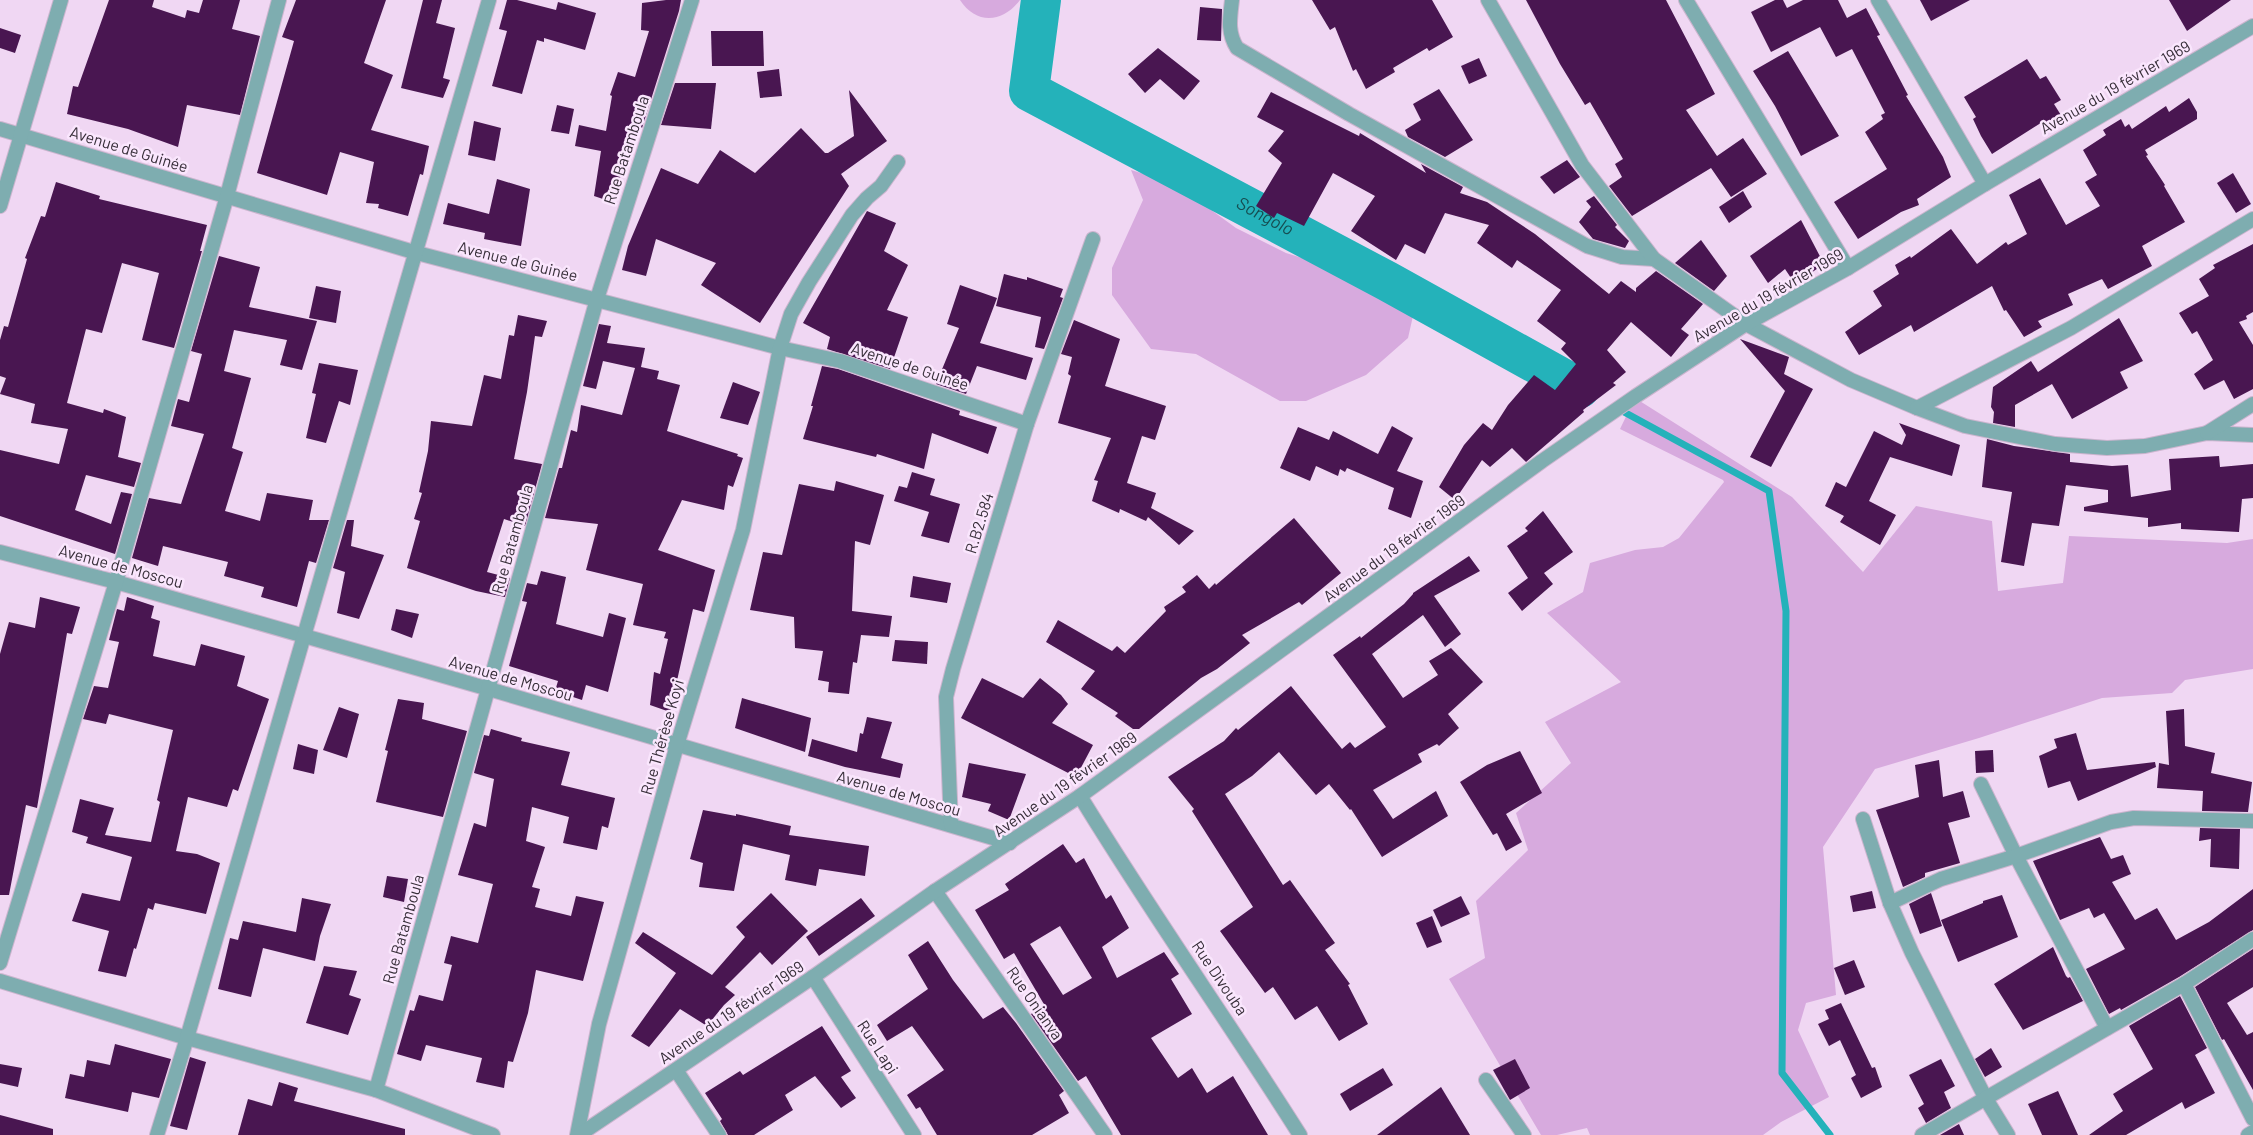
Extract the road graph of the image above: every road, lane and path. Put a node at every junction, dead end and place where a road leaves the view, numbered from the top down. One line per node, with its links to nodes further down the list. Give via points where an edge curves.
1 (61, 0): 11 (street)
2 (278, 0): 14 (street)
3 (489, 0): 18 (street)
4 (692, 0): 21 (street, Rue Batamboula)
5 (1232, 0): 19 (street, via 1229,22 1231,38 1237,48 1587,246 1622,257)
6 (1488, 0): 19 (street, via 1582,165)
7 (1686, 0): 20 (street)
8 (1878, 0): 13 (street)
9 (2253, 26): 13 (street, Avenue du 19 février 1969)
10 (0, 129): 11 (street, Avenue de Guinée)
11 (22, 135): 14 (street, Avenue de Guinée); 15 (street)
12 (898, 162): 23 (street, Rue Thérèse Koyi, via 881,186 852,215 809,282 791,314)
13 (1985, 184): 20 (street, Avenue du 19 février 1969)
14 (227, 196): 18 (street, Avenue de Guinée); 30 (street)
15 (0, 206)
16 (2253, 219): 25 (street, via 2071,328)
17 (1093, 240): 26 (street, R.B2.584)
18 (417, 253): 21 (street, Avenue de Guinée); 31 (street)
19 (1654, 259): 22 (street)
20 (1848, 268): 22 (street, Avenue du 19 février 1969)
21 (596, 299): 23 (street, Avenue de Guinée); 32 (street, Rue Batamboula)
22 (1746, 324): 25 (street, via 1851,380); 35 (street, Avenue du 19 février 1969, via 1542,461)
23 (780, 348): 26 (street, Avenue de Guinée, via 840,361); 33 (street, Rue Thérèse Koyi, via 743,530)
24 (2253, 404): 27 (street)
25 (1917, 408): 27 (street, via 1965,426 2064,445 2145,446)
26 (1028, 424): 38 (street, R.B2.584, via 946,696)
27 (2207, 433): 28 (street)
28 (2253, 436)
29 (0, 552): 30 (street, Avenue de Moscou)
30 (116, 582): 31 (street, Avenue de Moscou); 44 (street)
31 (304, 636): 32 (street, Avenue de Moscou); 49 (street)
32 (489, 689): 33 (street, Avenue de Moscou); 52 (street, Rue Batamboula)
33 (677, 745): 38 (street, Avenue de Moscou); 58 (street, Rue Thérèse Koyi, via 599,1024)
34 (1981, 784): 40 (street)
35 (1080, 796): 39 (street, Avenue du 19 février 1969); 62 (street, Rue Divouba)
36 (1863, 819): 42 (street)
37 (2253, 821): 40 (street, via 2134,818 2093,827)
38 (951, 826): 39 (street, Avenue de Moscou)
39 (1010, 843): 41 (street, Avenue du 19 février 1969)
40 (2016, 856): 42 (street, via 1941,879); 48 (street)
41 (935, 891): 45 (street, Avenue du 19 février 1969); 61 (street, Rue Onianva)
42 (1890, 903): 53 (street)
43 (2253, 938): 47 (street)
44 (0, 963)
45 (813, 977): 50 (street, Avenue du 19 février 1969); 60 (street, Rue Lapi)
46 (0, 980): 49 (street)
47 (2184, 984): 48 (street); 54 (street)
48 (2107, 1028): 53 (street)
49 (188, 1038): 52 (street); 56 (street)
50 (676, 1070): 58 (street, Avenue du 19 février 1969); 59 (street)
51 (1486, 1080): 63 (street)
52 (376, 1090): 57 (street)
53 (1986, 1099): 64 (street); 65 (street)
54 (2253, 1119)
55 (2253, 1132): 66 (street)
56 (157, 1135)
57 (493, 1135)
58 (578, 1135)
59 (719, 1135)
60 (914, 1135)
61 (1105, 1135)
62 (1300, 1135)
63 (1524, 1135)
64 (1922, 1135)
65 (2008, 1135)
66 (2248, 1135)

